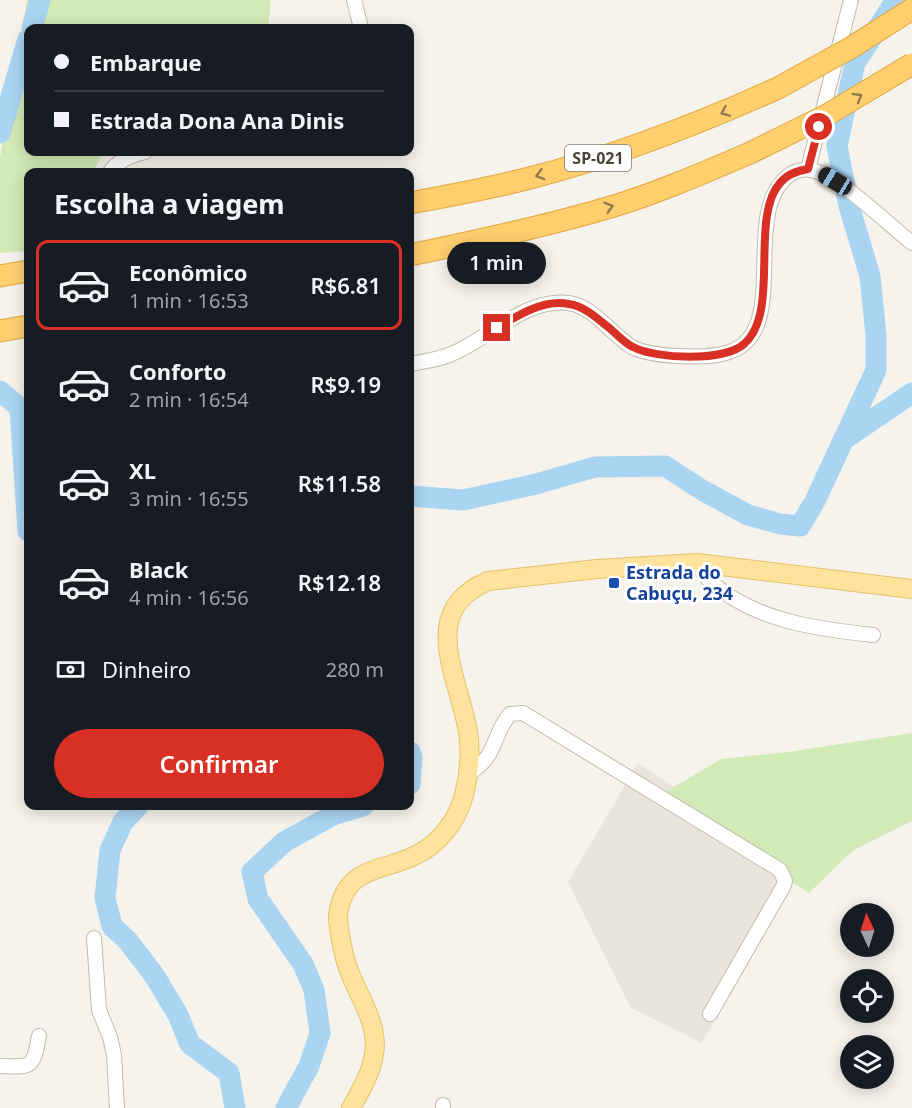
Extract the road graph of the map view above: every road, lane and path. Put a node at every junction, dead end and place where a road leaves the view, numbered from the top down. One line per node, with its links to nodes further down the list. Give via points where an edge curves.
1 (354, 0): 4 (street)
2 (851, 0): 8 (street)
3 (912, 9): 9 (highway, SP-021, one-way to 9, bridge, via 778,88 700,122 579,164)
4 (360, 24)
5 (912, 64): 11 (highway, one-way to 5, bridge, via 615,205 686,180 825,116)
6 (132, 156): 7 (street)
7 (113, 168)
8 (808, 169): 10 (street, via 835,181); 16 (street, via 793,172 771,198 761,311 754,331 743,345 726,353 682,357 656,354 633,347 585,309 569,303 541,306 516,316 456,352)
9 (414, 202)
10 (912, 243)
11 (414, 254)
12 (24, 272): 13 (highway)
13 (0, 276)
14 (24, 327): 15 (highway)
15 (0, 331)
16 (414, 363)
17 (698, 563): 18 (main road); 19 (street, via 709,581 769,615 804,625); 20 (main road, via 488,581 459,599 451,612 447,651 468,732)
18 (912, 589)
19 (873, 635)
20 (467, 775): 22 (street, via 484,763 510,714 522,713 780,870 785,881 783,887); 26 (main road, via 463,796 441,838 417,855 369,870 342,898 338,917 343,954 368,1011 375,1052 369,1074)
21 (94, 938): 25 (street, via 99,1010 114,1055)
22 (710, 1014)
23 (39, 1036): 24 (street, via 30,1064)
24 (0, 1066)
25 (117, 1108)
26 (351, 1108)

